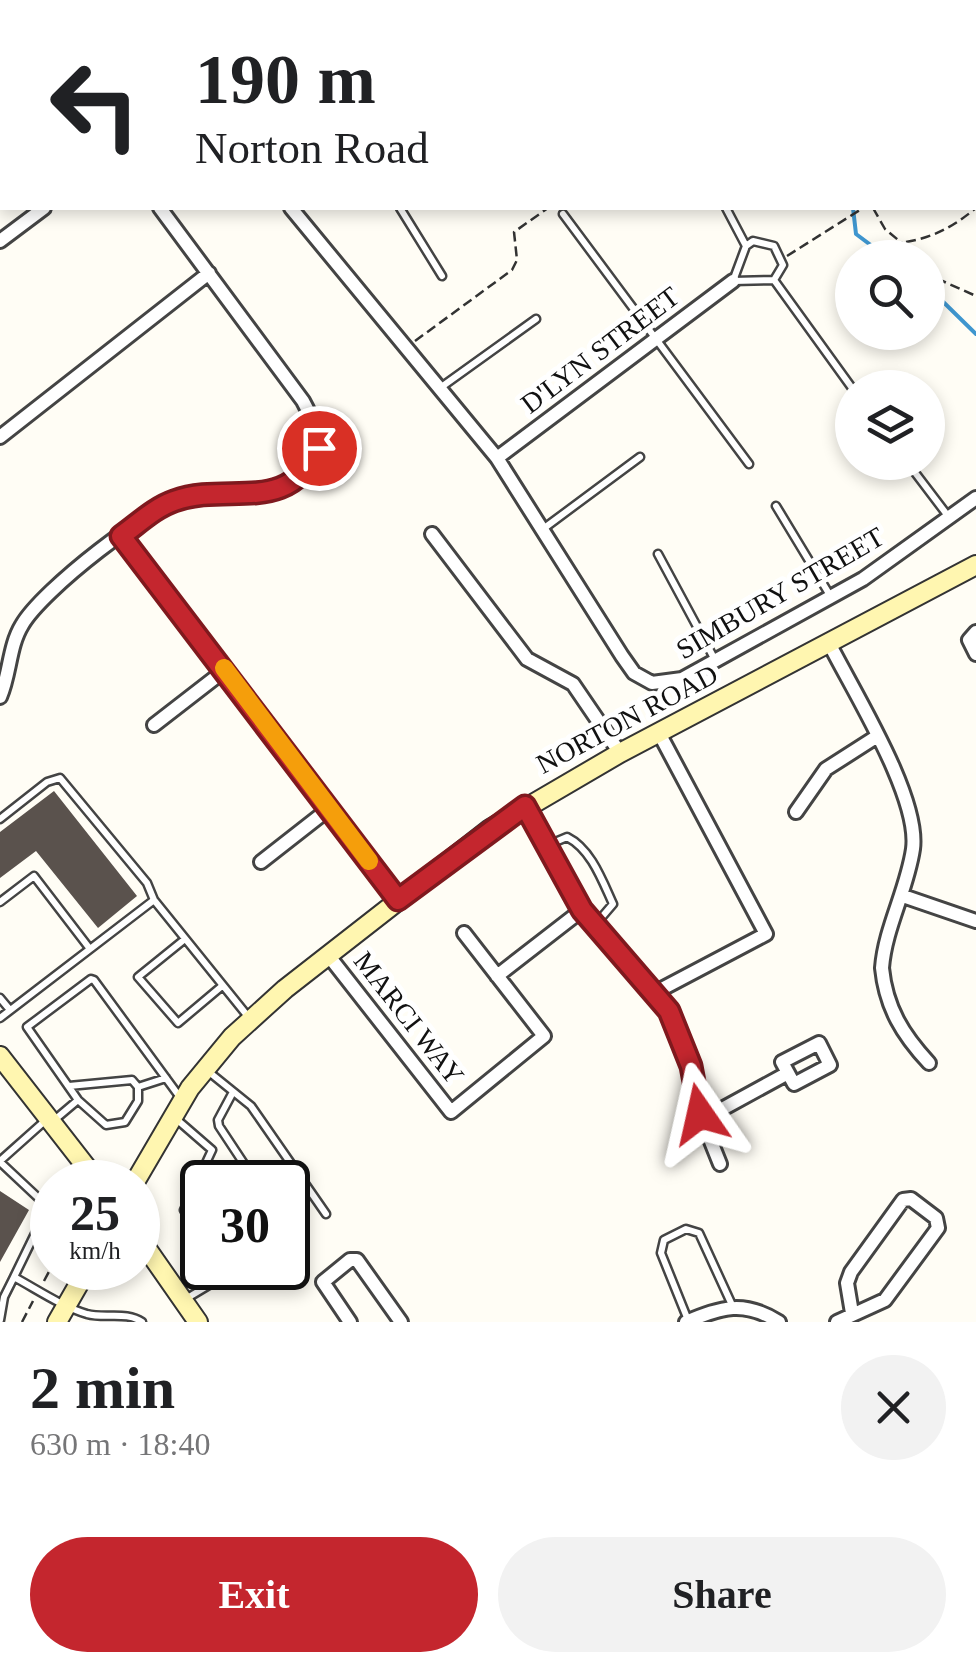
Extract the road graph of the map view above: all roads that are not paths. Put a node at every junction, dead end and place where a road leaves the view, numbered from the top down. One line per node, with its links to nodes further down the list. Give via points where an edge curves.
1 (16, 210): 8 (street)
2 (41, 210): 8 (street)
3 (161, 210): 11 (street)
4 (293, 210): 18 (street)
5 (401, 210): 12 (lane)
6 (727, 210): 10 (lane)
7 (562, 214): 16 (lane)
8 (25, 222): 9 (street)
9 (0, 242)
10 (746, 246): 13 (lane); 14 (lane, via 753,240 774,246 782,260)
11 (208, 273): 19 (street); 29 (street, via 304,401 319,448 308,468 273,492 172,501)
12 (442, 276)
13 (733, 280): 14 (lane); 16 (street, D'LYN STREET)
14 (774, 280): 17 (lane)
15 (536, 319): 18 (lane)
16 (657, 340): 20 (street, D'LYN STREET); 22 (lane)
17 (839, 370)
18 (439, 389): 20 (street)
19 (0, 437)
20 (496, 458): 27 (street)
21 (640, 458): 27 (lane)
22 (749, 464)
23 (921, 480): 26 (lane)
24 (976, 498): 26 (street, SIMBURY STREET)
25 (776, 506): 32 (lane)
26 (949, 517): 32 (street, SIMBURY STREET)
27 (542, 530): 36 (street, SIMBURY STREET, via 634,673 652,683 682,679)
28 (432, 534): 42 (street, via 527,659 573,684)
29 (121, 536): 37 (street); 38 (street, via 30,612 19,628)
30 (658, 554): 36 (lane)
31 (976, 564): 34 (main road, NORTON ROAD)
32 (832, 598): 36 (street, SIMBURY STREET)
33 (976, 632): 35 (street, via 969,640)
34 (829, 643): 40 (main road, NORTON ROAD); 41 (street)
35 (976, 654)
36 (715, 661)
37 (226, 670): 39 (street); 44 (street)
38 (0, 697)
39 (154, 725)
40 (659, 733): 42 (main road, NORTON ROAD); 62 (street, via 766,934)
41 (876, 736): 45 (street, via 826,770); 49 (street, via 912,821)
42 (620, 753): 43 (main road, NORTON ROAD)
43 (525, 806): 47 (street); 51 (main road, NORTON ROAD)
44 (330, 808): 48 (street); 51 (street)
45 (796, 812)
46 (0, 818): 50 (lane, via 60,778)
47 (546, 846): 53 (street); 55 (lane, via 567,837 578,843 600,876 613,904)
48 (261, 862)
49 (903, 896): 54 (street); 68 (street, via 884,952 884,986 900,1028)
50 (154, 900): 57 (lane); 58 (lane)
51 (398, 900): 59 (main road, NORTON ROAD)
52 (0, 902): 58 (lane, via 34,876)
53 (582, 910): 55 (street); 60 (street)
54 (976, 922)
55 (594, 926): 62 (street)
56 (464, 934): 60 (street)
57 (185, 938): 61 (lane); 61 (lane, via 138,977 178,1023)
58 (90, 949): 64 (lane)
59 (328, 955): 60 (street, MARCI WAY, via 451,1112 544,1036); 66 (main road, NORTON ROAD)
60 (498, 976)
61 (222, 986): 66 (lane)
62 (656, 992): 78 (street, via 682,1037)
63 (0, 998): 64 (lane)
64 (10, 1010): 65 (lane)
65 (0, 1018)
66 (250, 1020): 69 (main road, NORTON ROAD)
67 (0, 1056): 77 (main road)
68 (930, 1063)
69 (204, 1068): 74 (lane); 76 (main road, NORTON ROAD)
70 (788, 1073): 78 (street)
71 (166, 1078): 72 (lane, via 90,979 27,1027); 73 (lane); 76 (lane)
72 (68, 1086): 73 (lane, via 132,1080); 75 (lane)
73 (138, 1087): 75 (lane, via 138,1102 125,1122 106,1125)
74 (234, 1092): 82 (lane, via 219,1126); 85 (lane, via 251,1106)
75 (78, 1100): 77 (lane)
76 (178, 1108): 80 (main road, NORTON ROAD); 81 (lane, via 212,1150)
77 (50, 1120): 79 (main road); 83 (lane)
78 (702, 1120): 84 (street)
79 (81, 1160)
80 (148, 1160)
81 (207, 1160)
82 (241, 1160)
83 (0, 1162): 87 (lane, via 48,1206)
84 (720, 1164)
85 (326, 1214)
86 (160, 1268): 91 (main road)
87 (14, 1277): 90 (lane); 95 (lane)
88 (76, 1290): 95 (main road)
89 (200, 1290): 91 (lane)
90 (2, 1296): 93 (lane)
91 (183, 1301): 98 (main road)
92 (732, 1306): 101 (street); 101 (lane, via 699,1233 686,1229 664,1240 661,1253); 102 (street)
93 (1, 1309): 96 (lane)
94 (852, 1313): 94 (street, via 885,1300 938,1228 936,1218 912,1199 904,1200 851,1272); 103 (street)
95 (62, 1314): 97 (lane)
96 (0, 1320)
97 (142, 1322)
98 (198, 1322)
99 (350, 1322): 100 (street, via 323,1282 356,1260)
100 (402, 1322)
101 (687, 1322)
102 (779, 1322)
103 (838, 1322)

